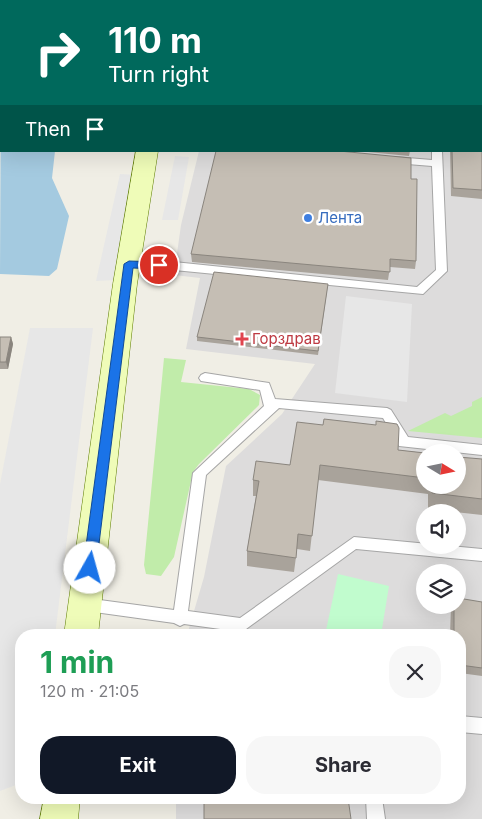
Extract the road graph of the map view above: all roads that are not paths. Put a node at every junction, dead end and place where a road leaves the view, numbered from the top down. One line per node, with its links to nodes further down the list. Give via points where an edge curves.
1 (147, 152): 5 (street)
2 (437, 152): 4 (lane)
3 (388, 159): 4 (lane)
4 (437, 163): 5 (lane, via 442,271 419,291)
5 (129, 264): 10 (street)
6 (205, 378): 7 (lane, via 265,386)
7 (271, 408): 8 (lane, via 276,403 387,413 404,442); 11 (lane, via 200,474)
8 (482, 450)
9 (482, 555): 11 (lane, via 354,543 242,625)
10 (85, 605): 11 (lane); 12 (street)
11 (180, 618)
12 (83, 629)
13 (466, 725): 14 (lane)
14 (482, 726)
15 (61, 804): 17 (street)
16 (375, 804): 18 (lane)
17 (59, 819)
18 (376, 819)

